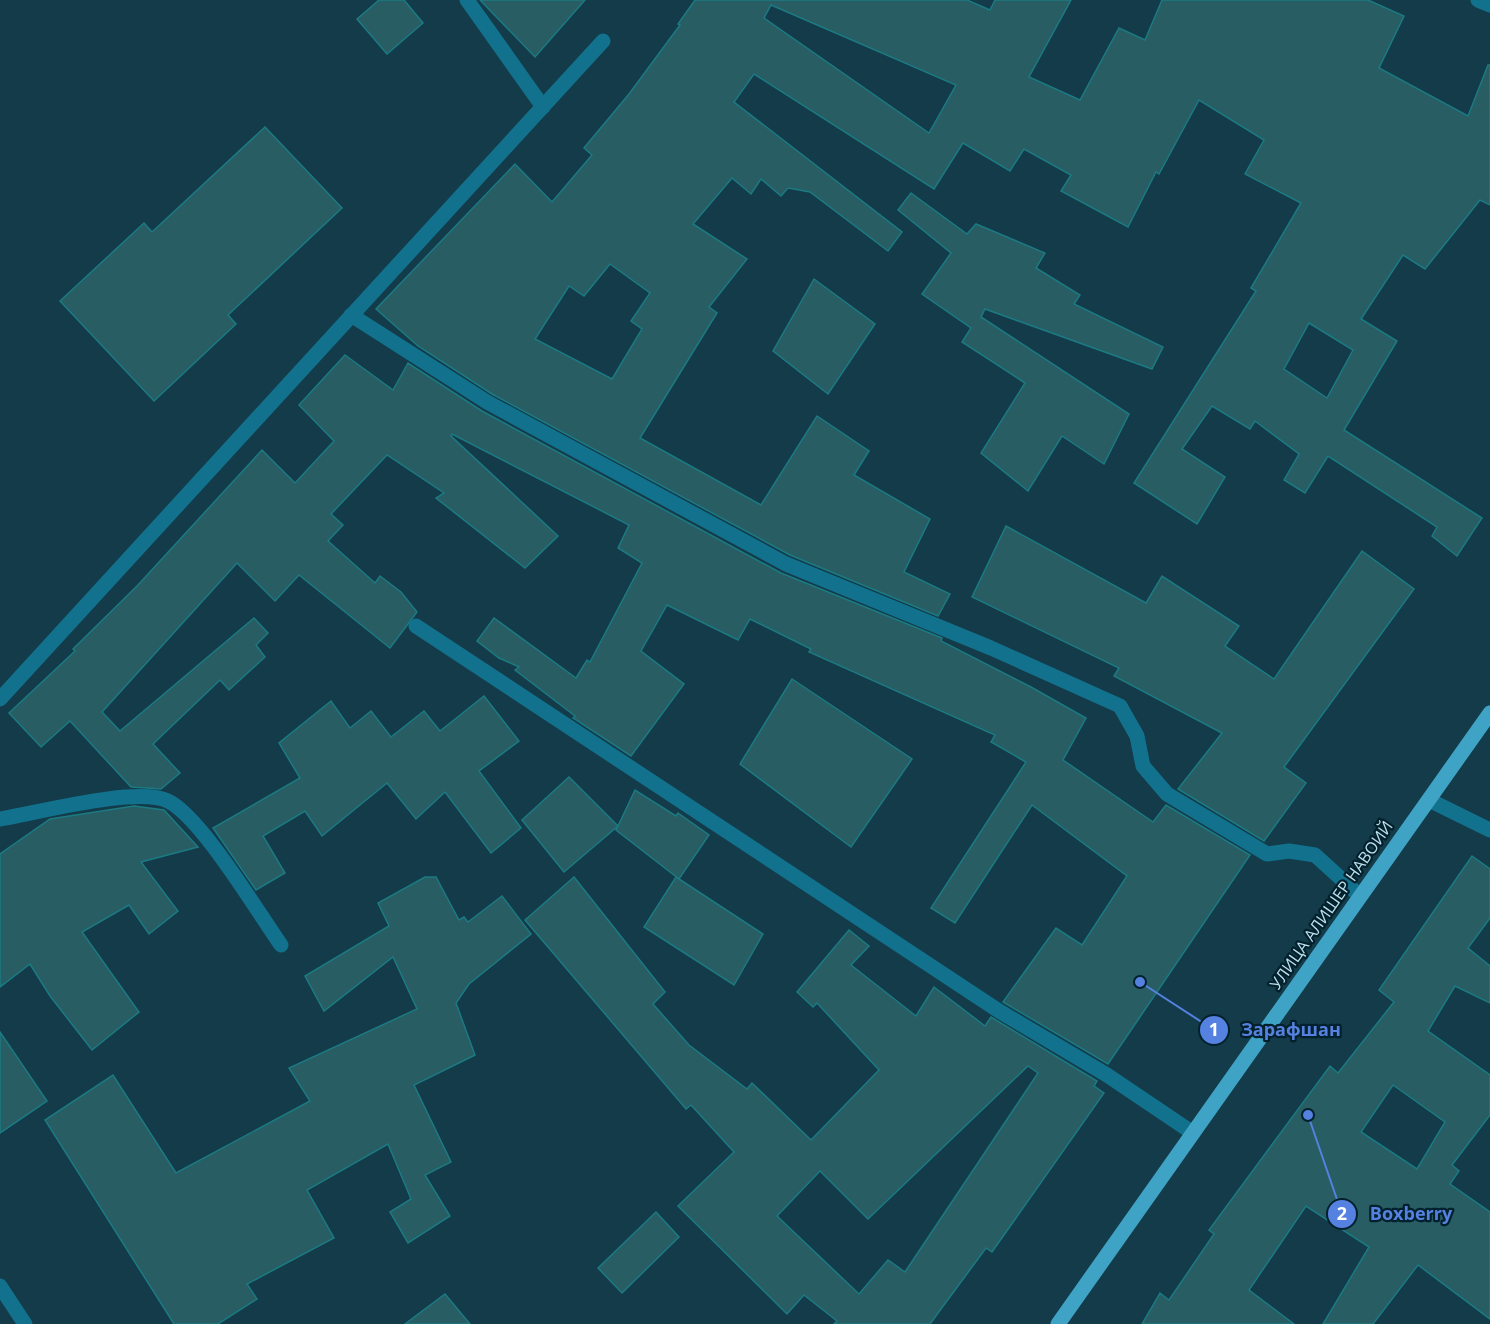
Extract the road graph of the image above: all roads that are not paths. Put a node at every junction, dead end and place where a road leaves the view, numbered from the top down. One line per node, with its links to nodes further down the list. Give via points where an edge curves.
1 (467, 0): 5 (street)
2 (1478, 0): 3 (street)
3 (1490, 5)
4 (603, 41): 5 (street)
5 (543, 106): 6 (street)
6 (351, 315): 8 (street); 13 (street, via 487,402 786,564 1120,706 1137,736 1143,766 1167,794 1267,854 1289,851 1315,855)
7 (416, 626): 15 (street, via 999,1011 1107,1075)
8 (0, 699)
9 (1490, 713): 10 (main road, УЛИЦА АЛИШЕР НАВОИЙ)
10 (1429, 800): 12 (street); 13 (main road, УЛИЦА АЛИШЕР НАВОИЙ)
11 (0, 819): 14 (street, via 132,796 167,801 195,823)
12 (1490, 830)
13 (1359, 895): 15 (main road, УЛИЦА АЛИШЕР НАВОИЙ)
14 (281, 945)
15 (1193, 1133): 18 (main road, УЛИЦА АЛИШЕР НАВОИЙ)
16 (0, 1286): 17 (street)
17 (25, 1324)
18 (1058, 1324)

